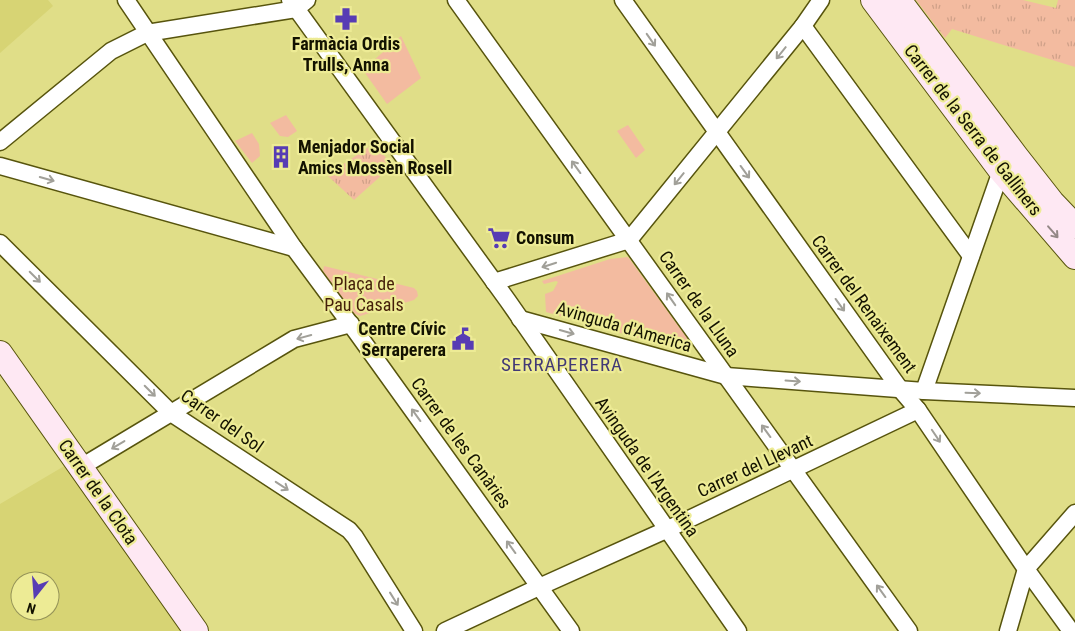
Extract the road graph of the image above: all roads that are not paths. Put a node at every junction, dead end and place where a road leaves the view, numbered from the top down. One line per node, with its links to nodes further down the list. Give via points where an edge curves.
1 (126, 0): 9 (street, Carrer de les Canàries)
2 (456, 0): 15 (street, Carrer de la Lluna, one-way to 2)
3 (623, 0): 10 (street, Carrer del Renaixement, one-way to 10)
4 (821, 0): 8 (street)
5 (873, 0): 12 (street, Carrer de la Serra de Galliners)
6 (898, 0): 12 (street, Carrer de la Serra de Galliners)
7 (298, 3): 9 (street); 20 (street, Avinguda de l'Argentina)
8 (803, 26): 10 (street, one-way to 10); 18 (street)
9 (147, 33): 11 (street, via 112,51); 17 (street, Carrer de les Canàries)
10 (716, 132): 15 (street, one-way to 15); 25 (street, Carrer del Renaixement, one-way to 25)
11 (0, 142)
12 (1009, 164): 14 (street, Carrer de la Serra de Galliners); 18 (street); 19 (street, Carrer de la Serra de Galliners, one-way to 19)
13 (0, 166): 17 (street, one-way to 17)
14 (1075, 226)
15 (629, 240): 20 (street, one-way to 20); 24 (street, Carrer de la Lluna, one-way to 15)
16 (0, 243): 29 (street, Carrer del Sol, one-way to 29)
17 (301, 247): 22 (street, Carrer de les Canàries)
18 (970, 256): 26 (street)
19 (1075, 258)
20 (494, 282): 21 (street, Avinguda de l'Argentina)
21 (520, 318): 24 (street, Avinguda d'America, one-way to 24); 33 (street, Avinguda de l'Argentina)
22 (351, 324): 29 (street, one-way to 29, via 294,339); 35 (street, Carrer de les Canàries, one-way to 22)
23 (0, 353): 30 (street, Carrer de la Clota)
24 (726, 376): 25 (street, Avinguda d'America, one-way to 25); 31 (street, Carrer de la Lluna, one-way to 24)
25 (900, 389): 26 (street, Avinguda d'America); 28 (street, Carrer del Renaixement)
26 (924, 392): 27 (street, Avinguda d'America, one-way to 27)
27 (1075, 398)
28 (918, 410): 31 (street, Carrer del Llevant); 34 (street, Carrer del Renaixement, one-way to 34)
29 (172, 413): 30 (street, one-way to 30); 37 (street, Carrer del Sol, one-way to 37, via 349,530)
30 (81, 467): 36 (street, Carrer de la Clota)
31 (793, 470): 33 (street, Carrer del Llevant); 41 (street, Carrer de la Lluna, one-way to 31)
32 (1075, 513): 34 (street)
33 (666, 530): 35 (street, Carrer del Llevant); 40 (street, Avinguda de l'Argentina)
34 (1026, 569): 42 (street); 43 (street, Carrer del Renaixement)
35 (539, 587): 38 (street, Carrer del Llevant); 39 (street, Carrer de les Canàries)
36 (196, 631)
37 (414, 631)
38 (445, 631)
39 (571, 631)
40 (738, 631)
41 (910, 631)
42 (1008, 631)
43 (1071, 631)

